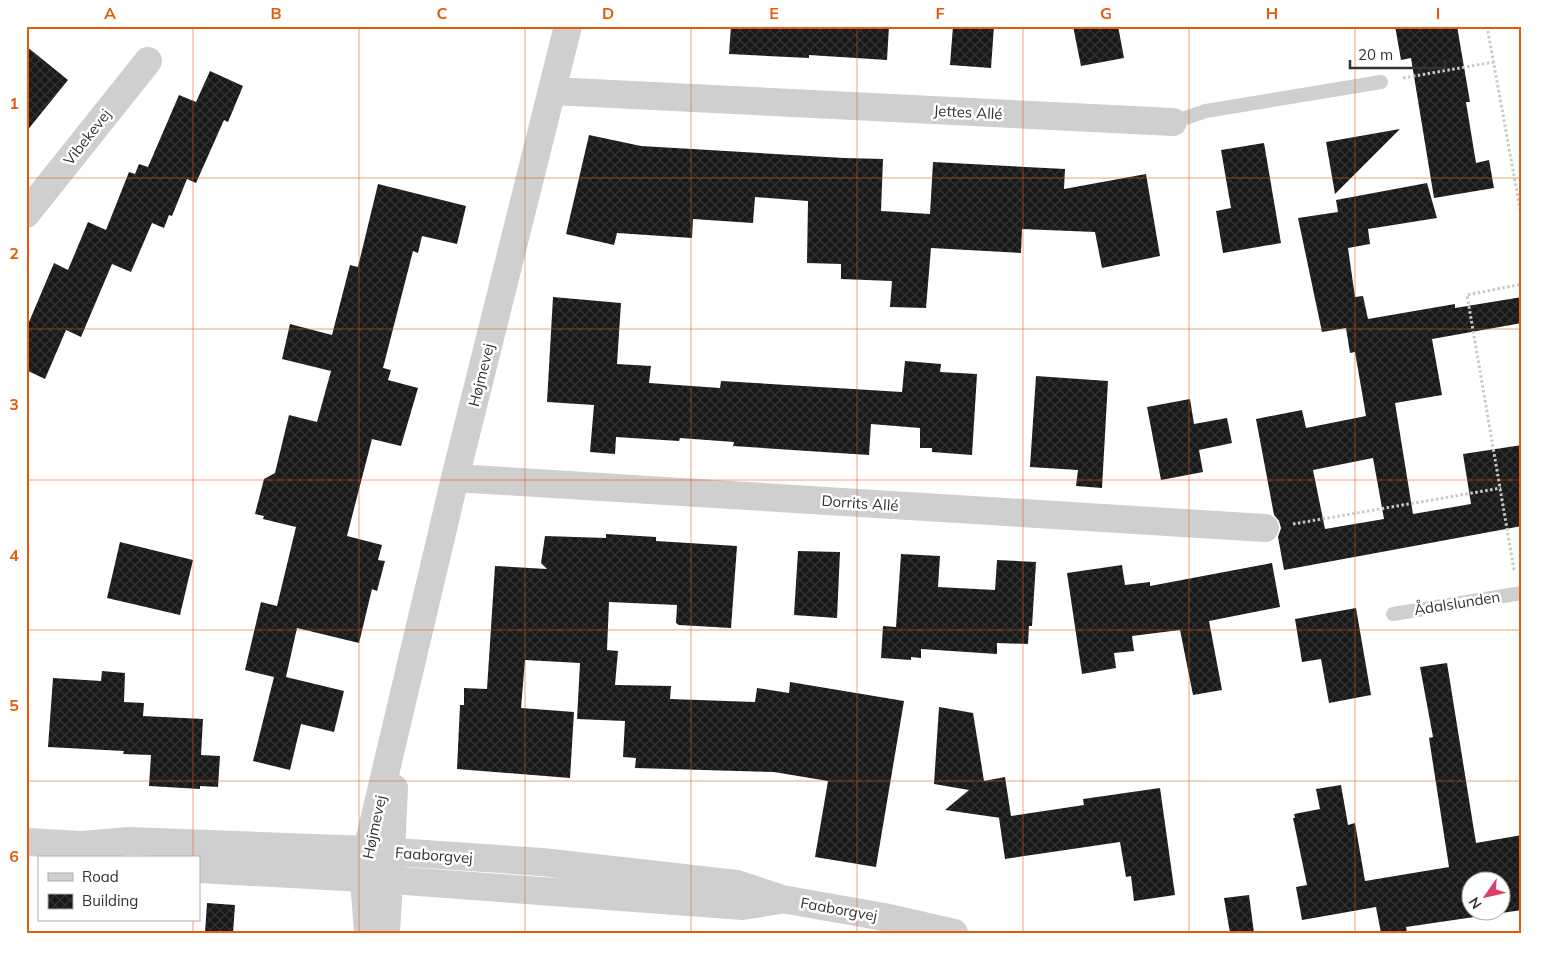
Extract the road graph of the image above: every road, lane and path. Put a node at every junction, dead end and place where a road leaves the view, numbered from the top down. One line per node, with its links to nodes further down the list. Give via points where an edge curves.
1 (568, 26): 6 (street, Højmevej)
2 (1487, 26): 4 (path)
3 (148, 61): 8 (street, Vibekevej)
4 (1494, 62): 5 (path); 9 (path)
5 (1381, 82): 7 (lane, Jettes Allé, via 1206,111)
6 (552, 92): 7 (street, Jettes Allé); 11 (street, Højmevej)
7 (1174, 122)
8 (26, 214)
9 (1522, 220)
10 (1522, 284): 12 (path, via 1467,295)
11 (455, 478): 13 (street, Dorrits Allé); 18 (street, Højmevej, via 398,724)
12 (1501, 488): 13 (path); 14 (path)
13 (1265, 528)
14 (1520, 593): 15 (lane, Ådalslunden)
15 (1393, 614)
16 (26, 842): 17 (street, Faaborgvej)
17 (82, 845): 18 (street, Faaborgvej, via 129,841); 19 (street, Faaborgvej)
18 (379, 851): 21 (street, Højmevej); 22 (street, Faaborgvej, via 542,862 737,884)
19 (107, 856)
20 (200, 869): 21 (street, Faaborgvej)
21 (377, 879): 22 (street, Faaborgvej, via 743,906); 23 (street, Højmevej); 24 (street, Højmevej)
22 (782, 900): 25 (street, Faaborgvej, via 884,917)
23 (368, 933)
24 (386, 933)
25 (954, 933)

